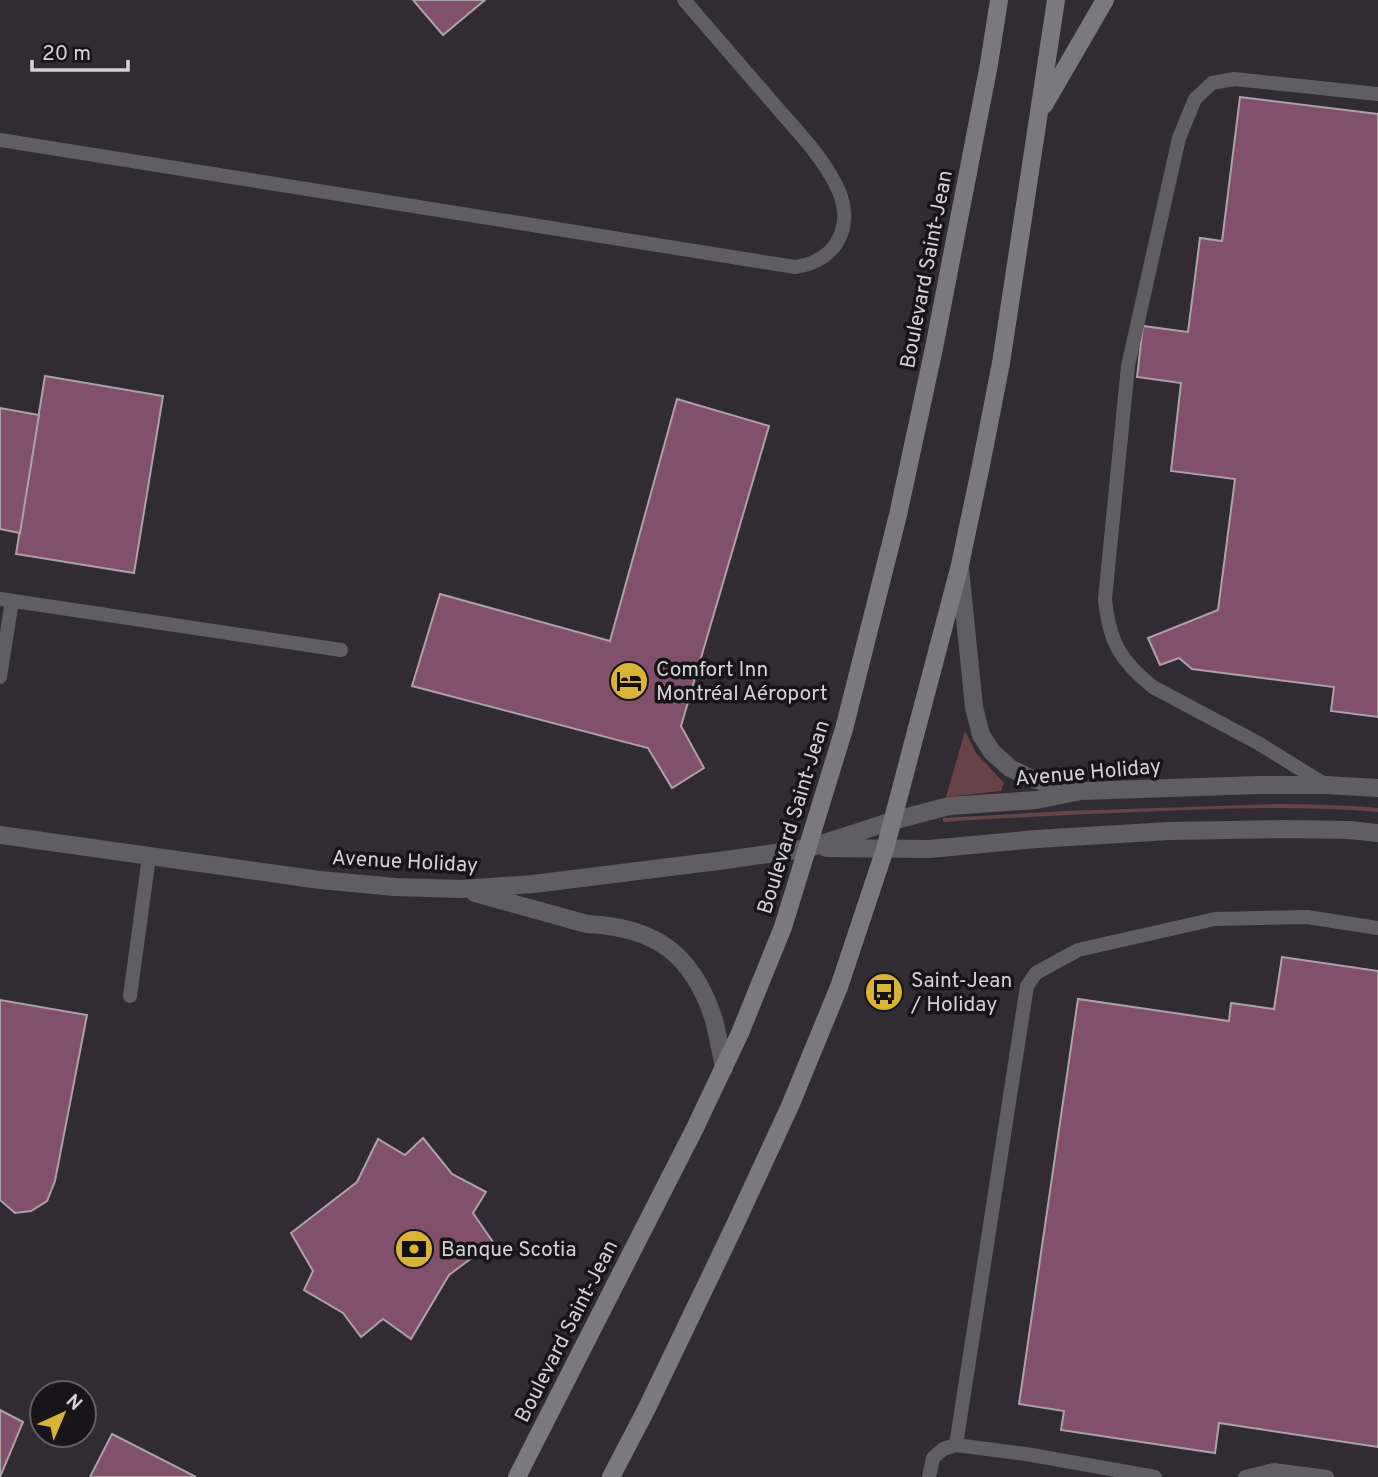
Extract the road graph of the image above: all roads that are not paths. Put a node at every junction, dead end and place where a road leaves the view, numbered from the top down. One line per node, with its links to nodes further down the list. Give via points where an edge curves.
1 (684, 0): 7 (lane, via 836,183 842,198 841,235 833,250 820,260 795,267)
2 (999, 0): 18 (main road, Boulevard Saint-Jean, via 898,515 844,729)
3 (1056, 0): 6 (main road)
4 (1105, 0): 6 (main road)
5 (1378, 94): 12 (lane, via 1234,79 1212,83 1195,99 1179,138 1128,366 1105,599 1113,639 1140,678)
6 (1039, 114): 8 (main road, via 1001,363)
7 (0, 139)
8 (960, 565): 14 (street, via 974,707 981,735 1010,768); 15 (main road)
9 (6, 600): 10 (lane); 11 (lane)
10 (341, 650)
11 (0, 677)
12 (1325, 785): 13 (street, Avenue Holiday); 14 (street, Avenue Holiday)
13 (1378, 788)
14 (1081, 792): 15 (street, Avenue Holiday, via 949,806)
15 (892, 821): 18 (street, Avenue Holiday); 19 (main road)
16 (1378, 833): 19 (street, Avenue Holiday, via 1169,831)
17 (0, 835): 20 (street, Avenue Holiday)
18 (808, 848): 19 (street, Avenue Holiday); 21 (street, Avenue Holiday); 24 (main road, Boulevard Saint-Jean, via 772,959)
19 (885, 849): 27 (main road, via 839,987 790,1106)
20 (149, 857): 21 (street, Avenue Holiday, via 344,883); 23 (lane)
21 (461, 889): 24 (street, via 587,924 637,931 661,943 684,964 703,992)
22 (1378, 928): 25 (lane, via 1307,917 1215,919 1078,950 1037,973 1027,986)
23 (130, 996)
24 (724, 1068): 26 (main road, Boulevard Saint-Jean)
25 (956, 1445): 28 (lane, via 933,1458); 29 (lane)
26 (517, 1477)
27 (611, 1477)
28 (929, 1477)
29 (1155, 1477)
30 (1245, 1477): 31 (lane, via 1274,1470)
31 (1327, 1477)

